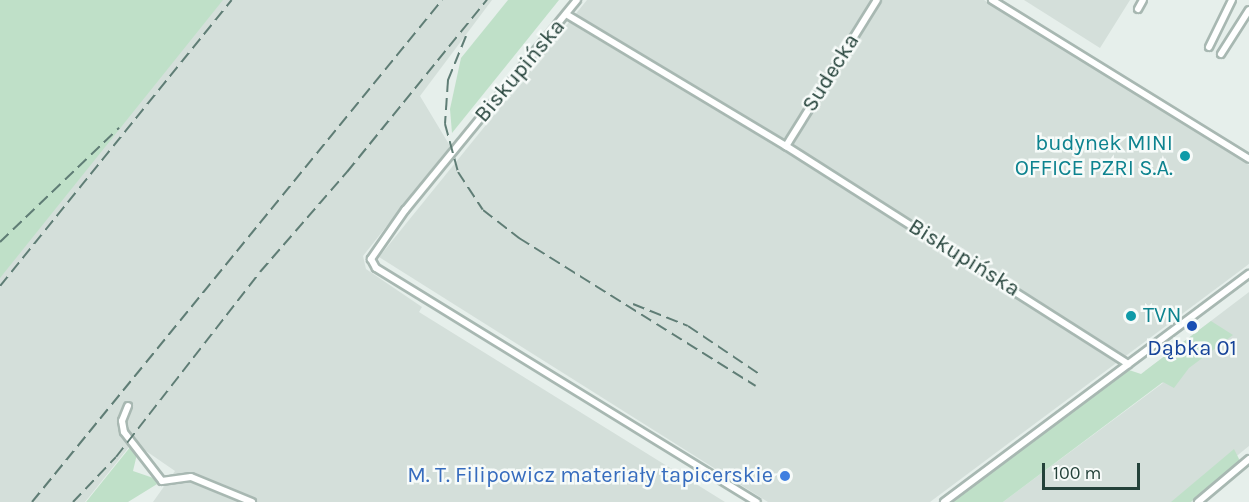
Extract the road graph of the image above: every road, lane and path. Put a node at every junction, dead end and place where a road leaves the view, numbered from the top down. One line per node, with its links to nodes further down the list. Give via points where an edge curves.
1 (577, 0): 8 (street)
2 (877, 0): 13 (street, Sudecka)
3 (992, 0): 14 (street)
4 (1143, 0): 6 (street)
5 (1232, 0): 9 (street)
6 (1138, 9)
7 (1249, 10): 10 (street)
8 (566, 14): 13 (street, Biskupińska); 20 (street, Biskupińska, via 409,205 371,259 376,268)
9 (1215, 35): 10 (street); 11 (street)
10 (1228, 43): 12 (street)
11 (1209, 47)
12 (1221, 54)
13 (786, 146): 16 (street, Biskupińska)
14 (1249, 159)
15 (1249, 274): 16 (street)
16 (1128, 364): 21 (street)
17 (128, 406): 19 (street, via 122,421 124,432 162,481 191,477)
18 (1249, 459): 22 (street)
19 (252, 502)
20 (757, 502)
21 (944, 502)
22 (1198, 502)

